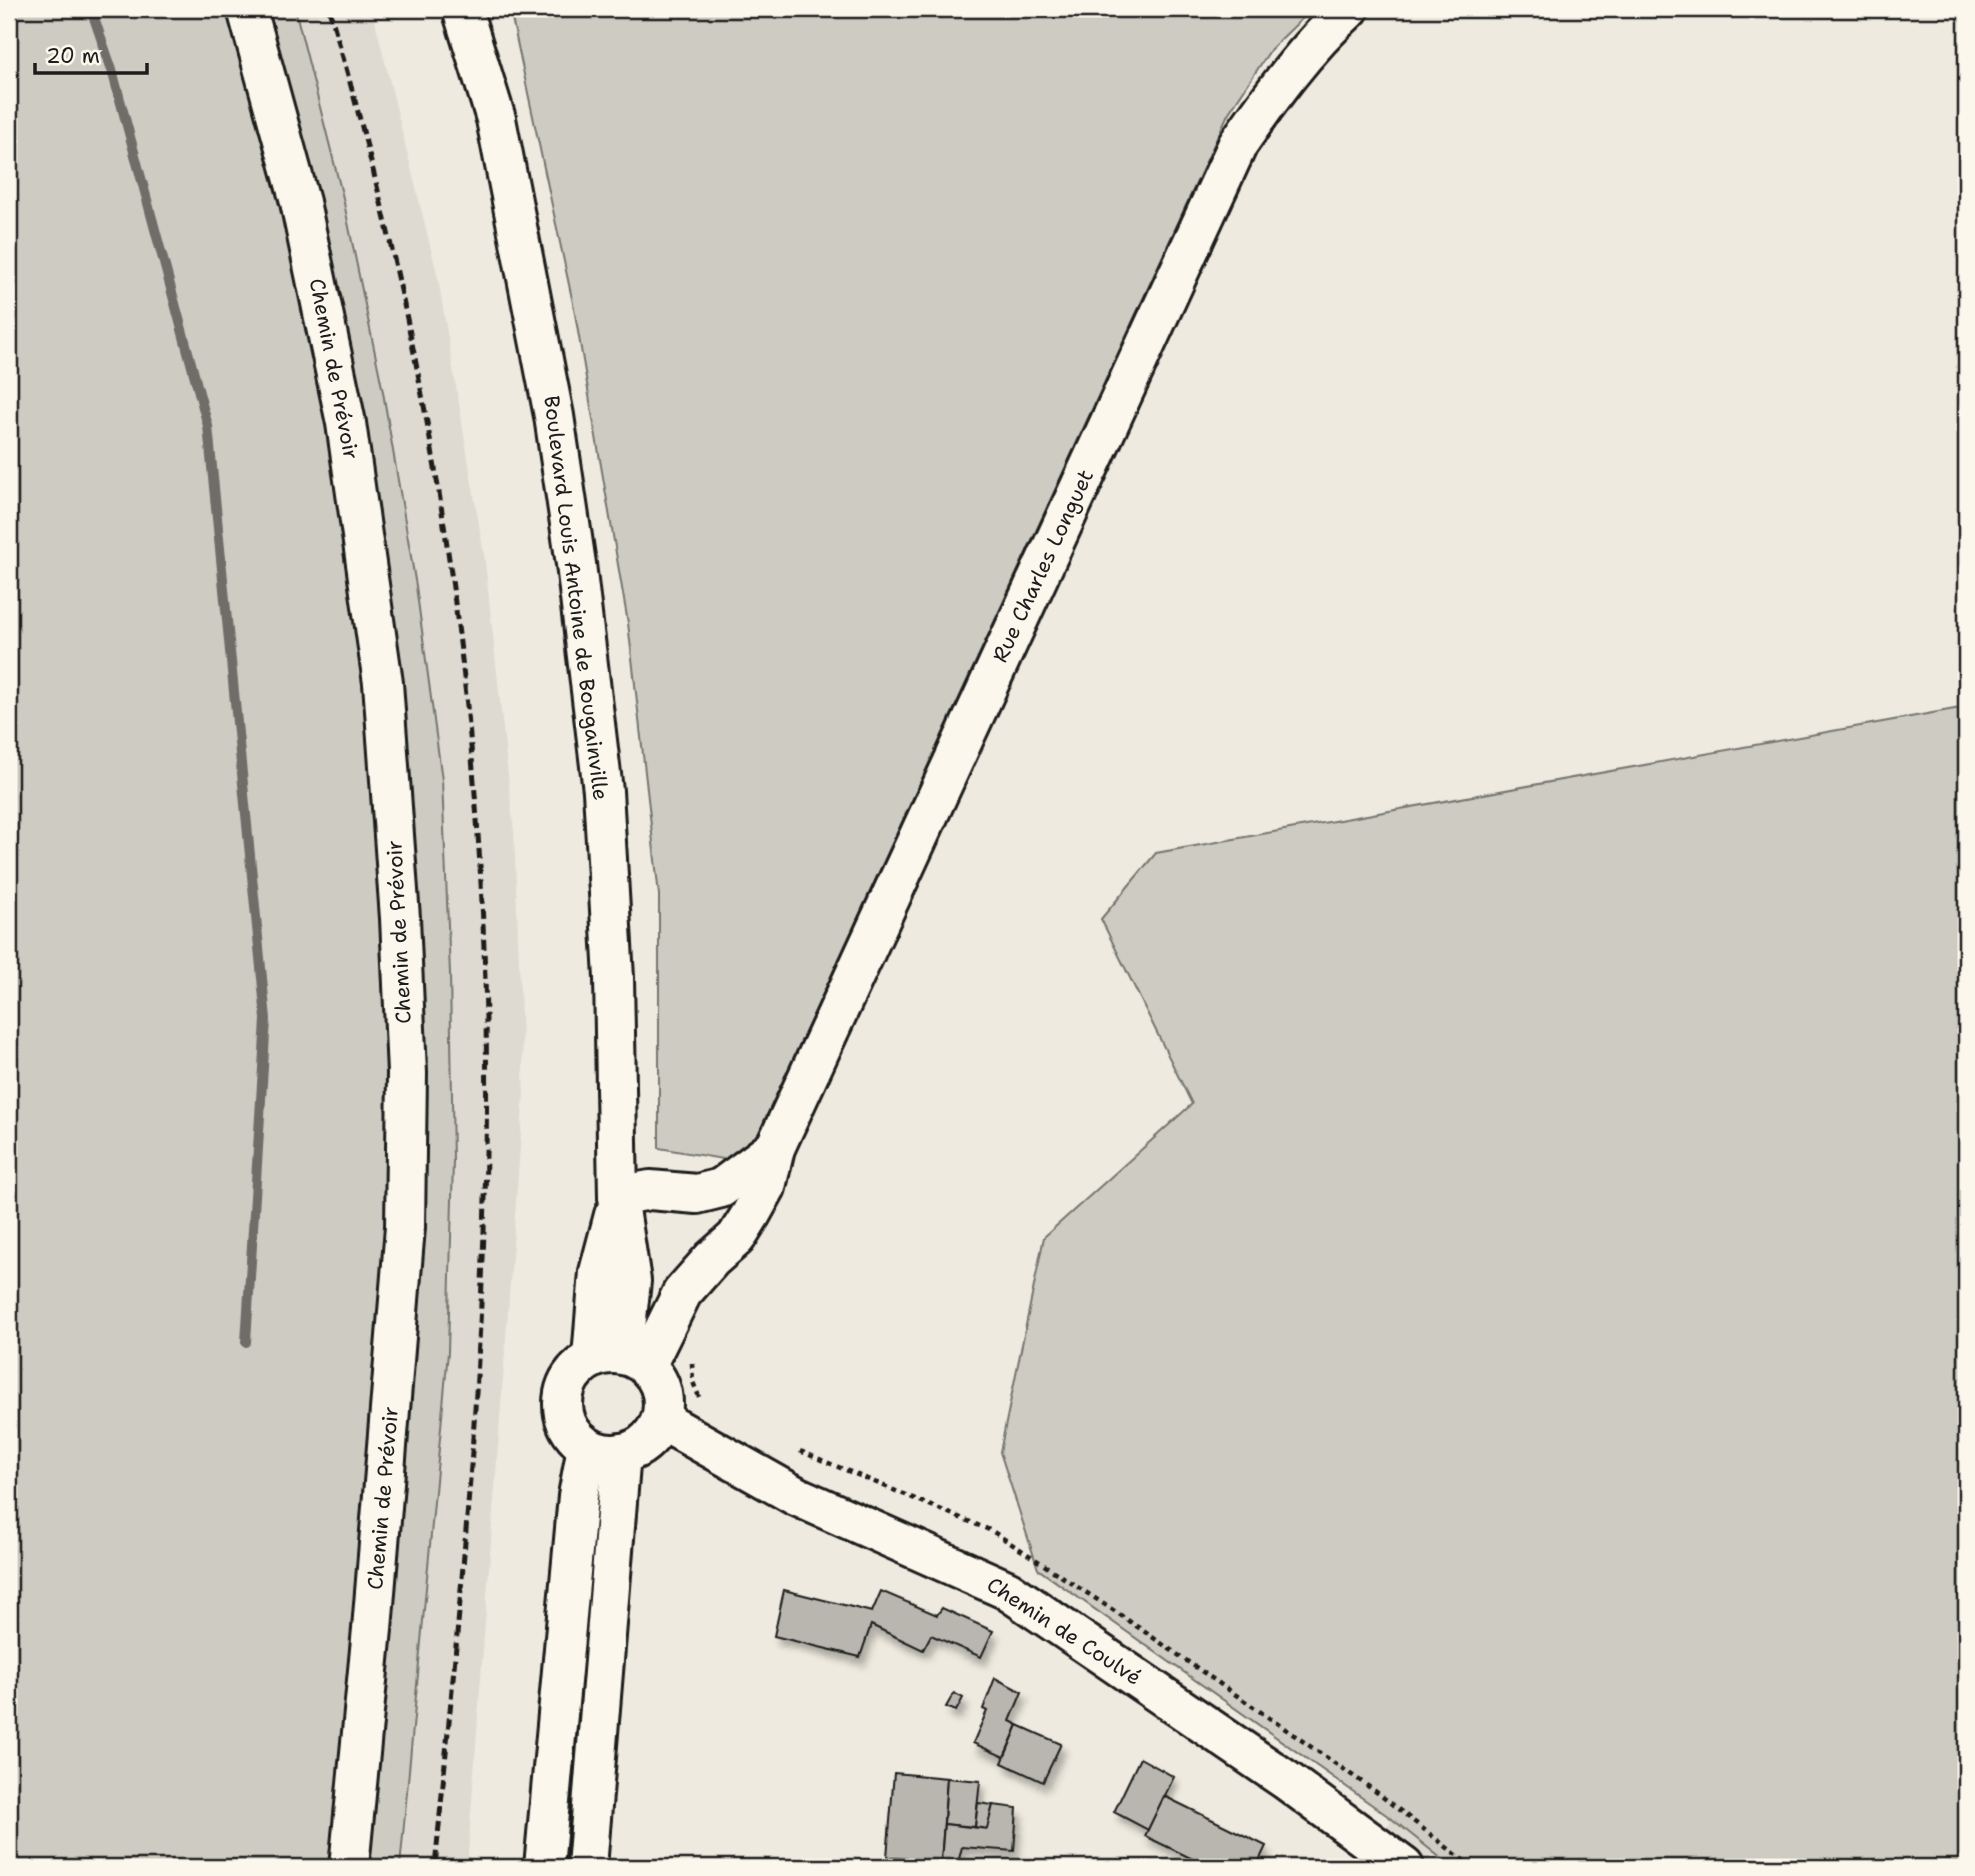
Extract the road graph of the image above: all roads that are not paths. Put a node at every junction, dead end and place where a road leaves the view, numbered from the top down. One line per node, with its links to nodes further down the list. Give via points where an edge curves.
1 (247, 9): 9 (street, Chemin de Prévoir, via 300,202 346,423 383,683 400,918 407,1073 405,1227)
2 (462, 9): 5 (street, Boulevard Louis Antoine de Bougainville, via 496,119 554,416 576,564 603,791 614,978)
3 (1349, 9): 4 (street, Rue Charles Longuet, via 1279,85 1238,144)
4 (775, 1148): 5 (street, Rue Charles Longuet, via 721,1188 697,1194 650,1189); 6 (street, Rue Charles Longuet, via 766,1187 736,1238)
5 (618, 1196): 6 (street, Boulevard Louis Antoine de Bougainville, via 599,1272)
6 (620, 1360): 7 (street, via 662,1391); 8 (street, via 579,1367 570,1379 563,1409 567,1424)
7 (661, 1420): 8 (street, via 646,1443); 12 (street, Chemin de Coulvé, via 796,1496 1007,1590 1286,1780)
8 (604, 1450): 10 (street, via 578,1496); 11 (street)
9 (349, 1867)
10 (544, 1867)
11 (587, 1867)
12 (1404, 1867)

